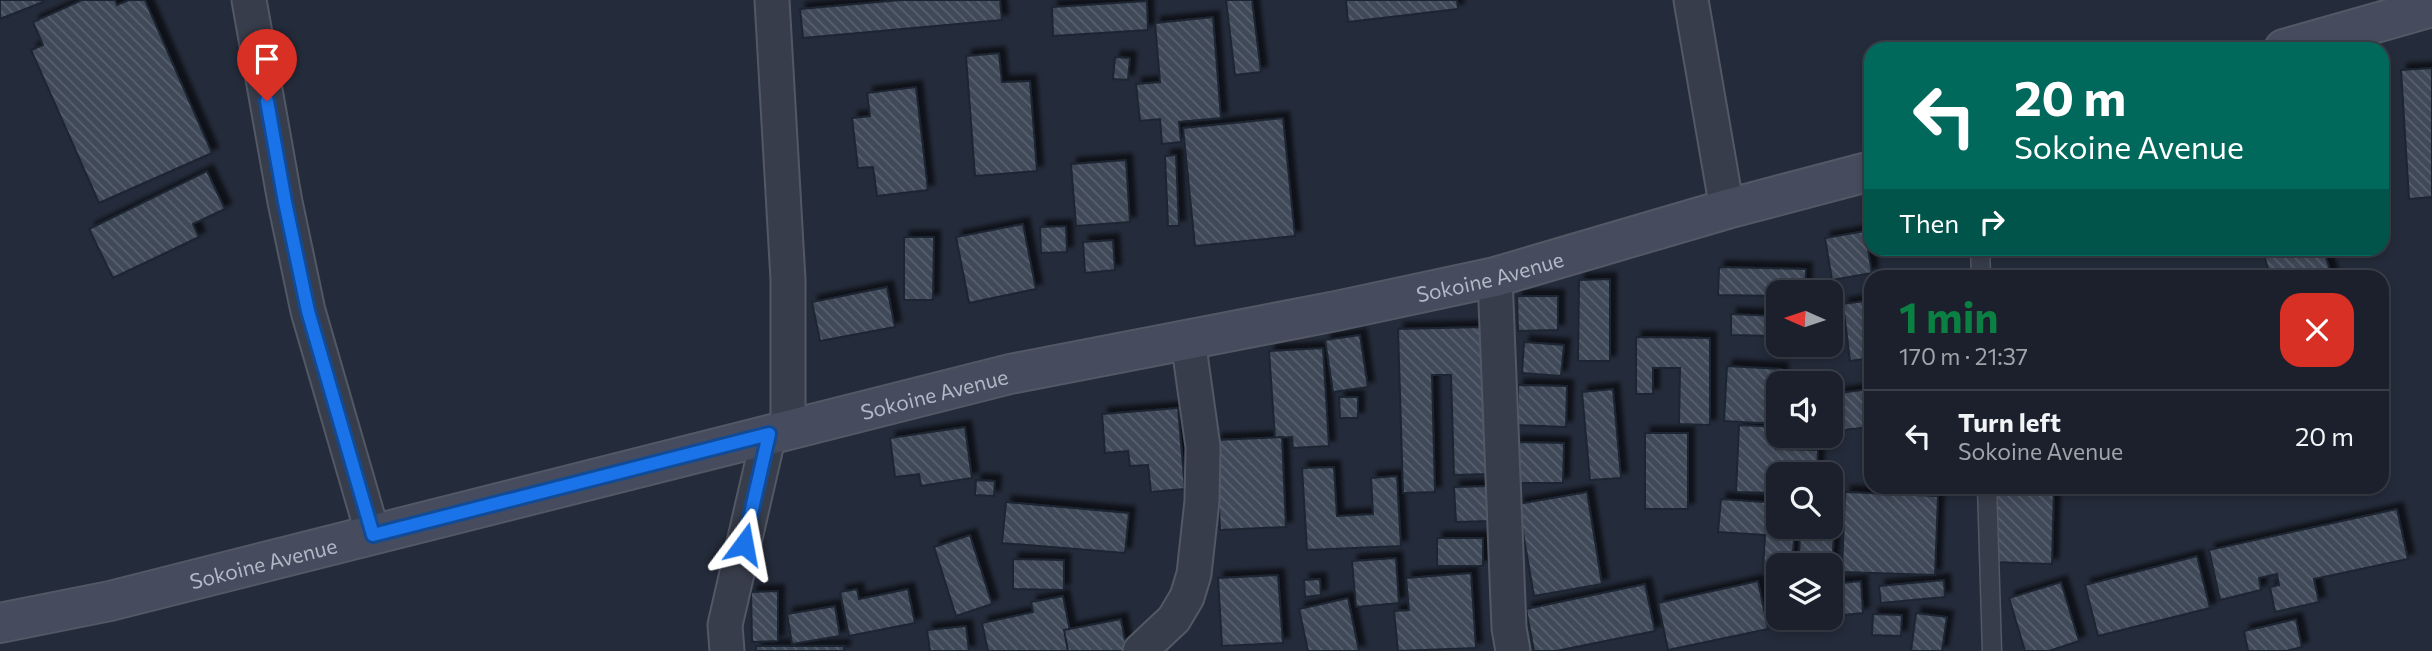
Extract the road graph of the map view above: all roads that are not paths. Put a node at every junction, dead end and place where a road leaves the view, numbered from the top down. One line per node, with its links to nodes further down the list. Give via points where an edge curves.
1 (249, 0): 12 (street, via 308,311)
2 (772, 0): 10 (street, via 788,280)
3 (1691, 0): 7 (street)
4 (2413, 7): 5 (street)
5 (2306, 42)
6 (1864, 173): 7 (street, Sokoine Avenue)
7 (1727, 209): 8 (street, Sokoine Avenue)
8 (1495, 277): 9 (street, Sokoine Avenue); 16 (street, via 1508,628)
9 (1188, 340): 10 (street, Sokoine Avenue, via 1010,374); 15 (street, via 1203,447 1194,574 1174,619)
10 (778, 432): 12 (street, Sokoine Avenue); 14 (street, via 725,625)
11 (1987, 494): 17 (lane)
12 (373, 535): 13 (street, Sokoine Avenue, via 110,601)
13 (0, 623)
14 (727, 651)
15 (1140, 651)
16 (1513, 651)
17 (1992, 651)

